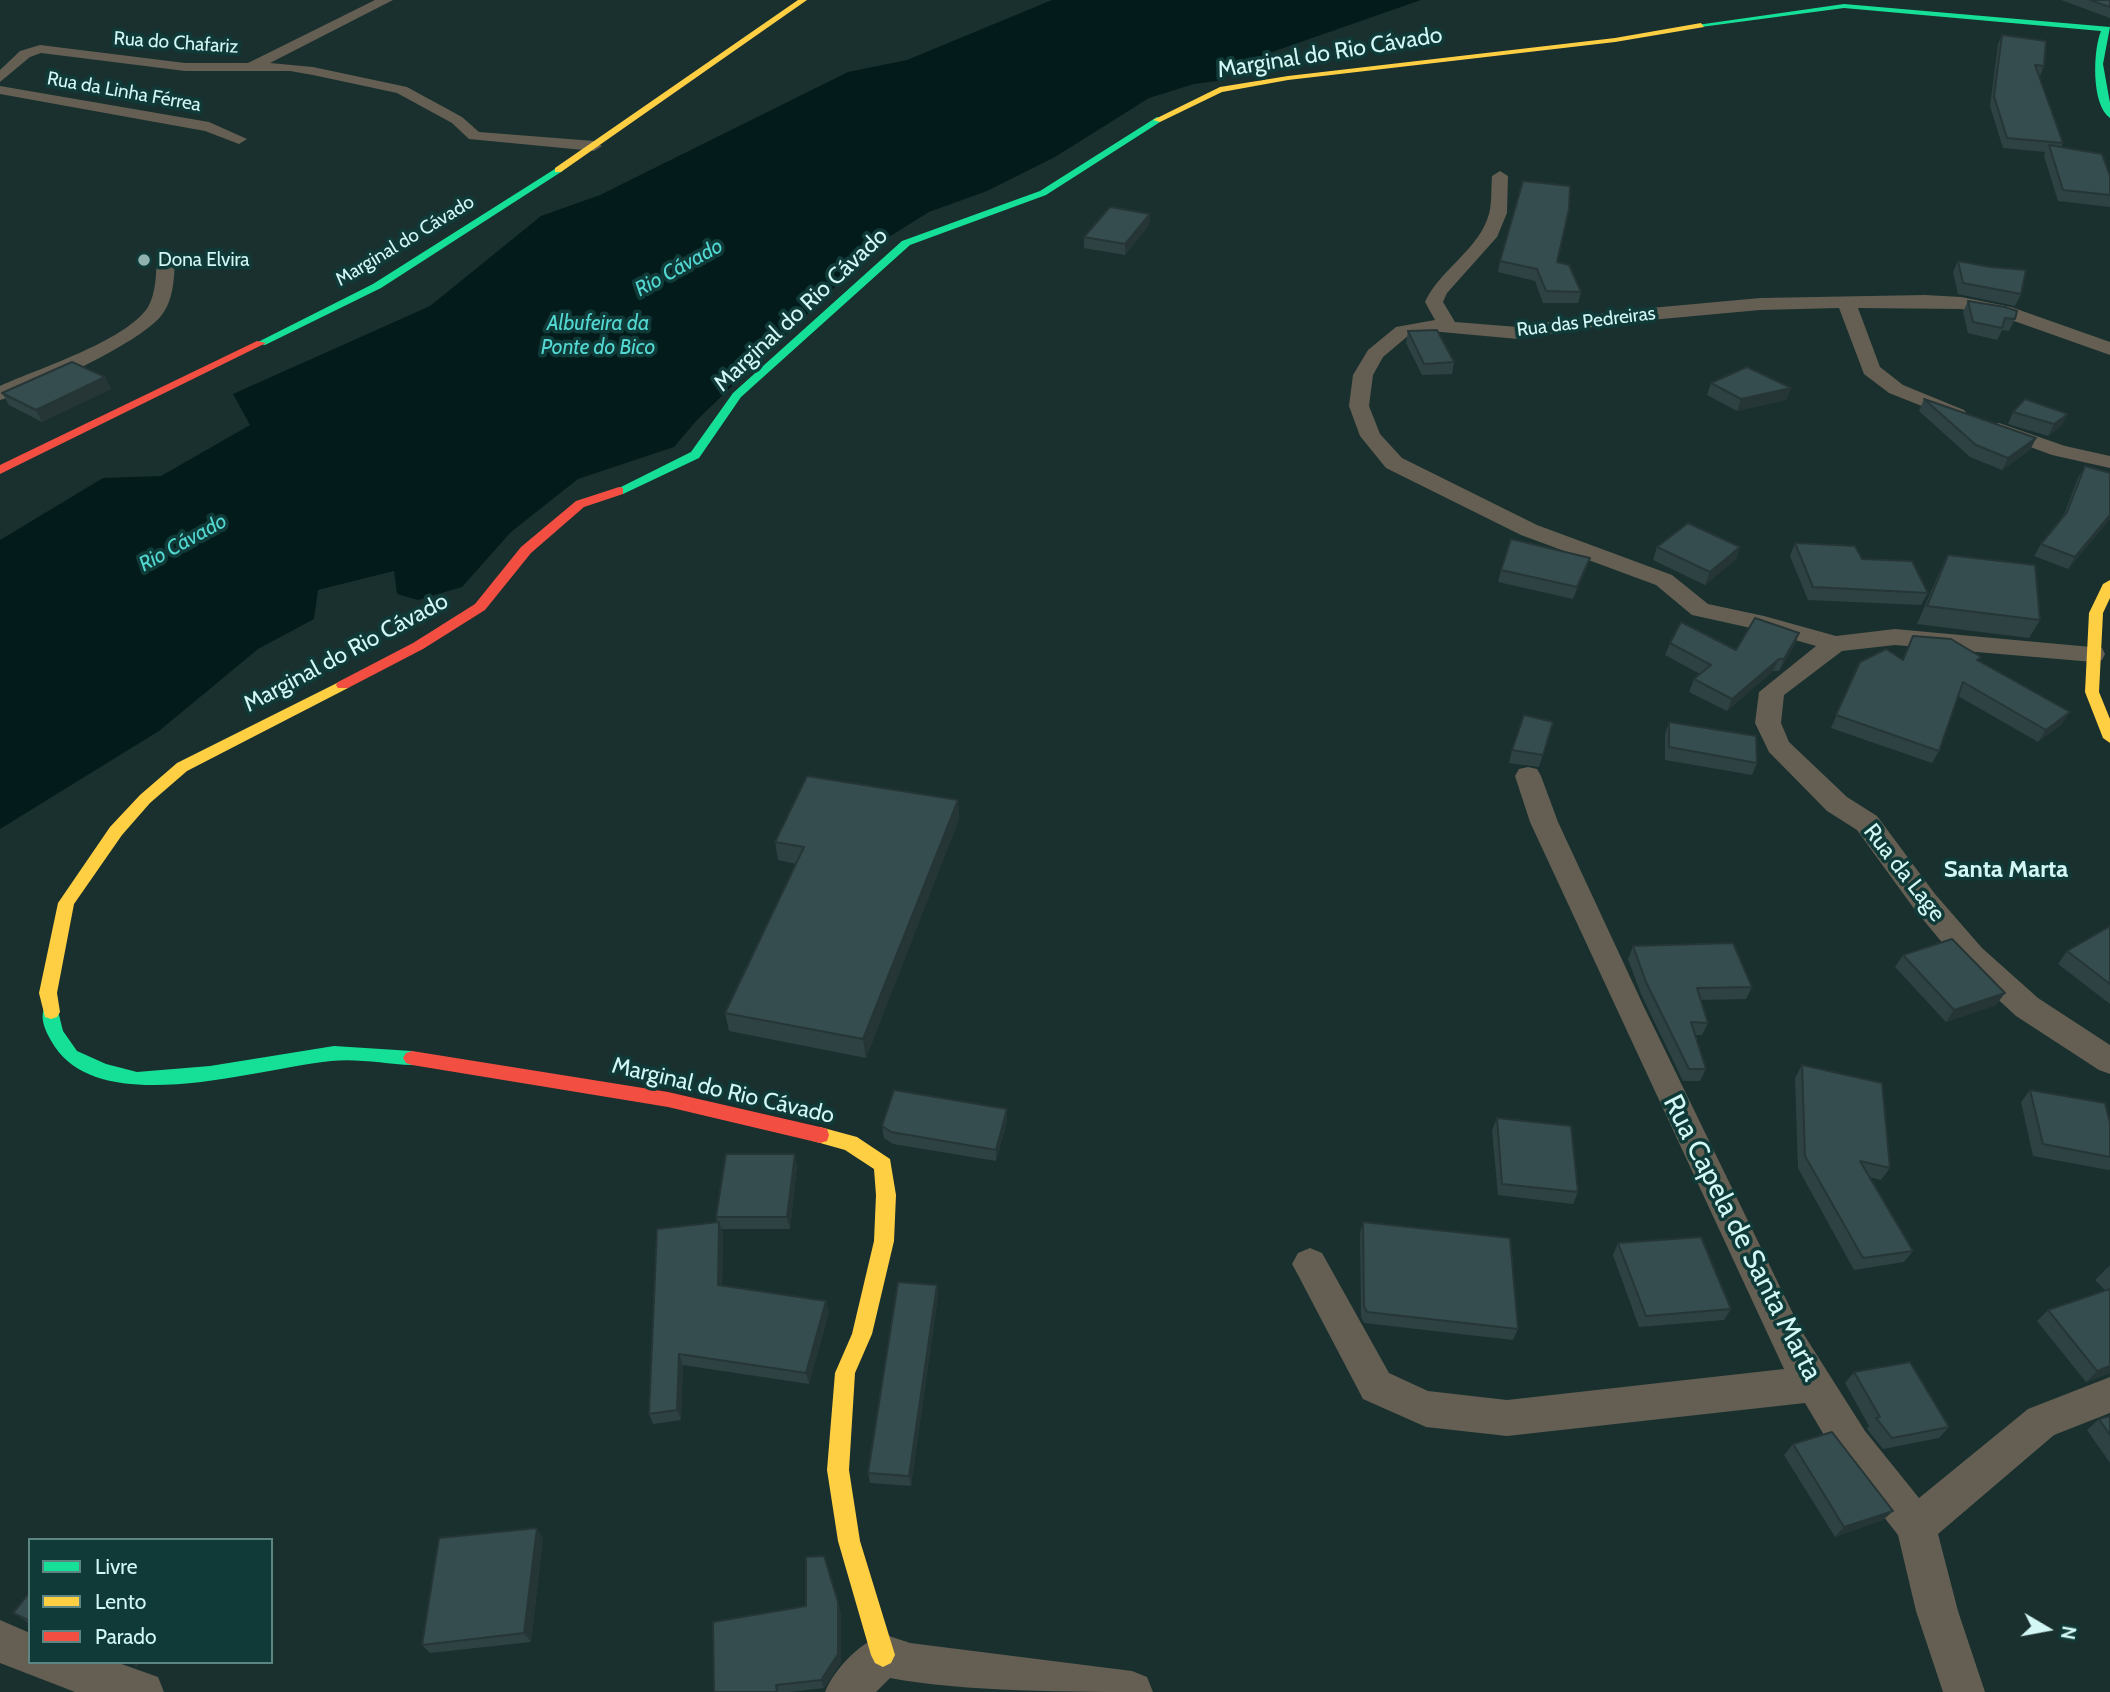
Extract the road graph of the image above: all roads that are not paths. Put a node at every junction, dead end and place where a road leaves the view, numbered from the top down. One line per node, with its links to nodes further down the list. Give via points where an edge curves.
1 (386, 0): 4 (street, Rua do Chafariz)
2 (803, 0): 9 (street, Marginal do Cávado)
3 (2110, 30): 7 (street, via 2104,32 2096,53 2100,88); 30 (street, Marginal do Rio Cávado, via 1844,6 1220,90 1157,120 1043,193 905,243 737,395 695,455 636,486 580,504 526,550 480,607 418,646 182,767 116,831 66,903 48,993 55,1033 71,1056 103,1071 138,1079 210,1073 334,1053 401,1056 749,1115 850,1143 883,1166 884,1241 862,1334 845,1373 838,1470 849,1541)
4 (249, 67): 5 (street, Rua do Chafariz, via 185,67 40,49 24,54); 9 (street, via 290,67 387,86 457,120 475,136)
5 (0, 78)
6 (0, 90): 8 (street, Rua da Linha Férrea, via 209,127)
7 (2110, 115)
8 (239, 139)
9 (594, 146): 17 (street, Marginal do Cávado, via 377,286)
10 (1500, 176): 13 (street, via 1498,213 1488,237 1434,302)
11 (166, 259): 15 (street, via 154,312 104,347)
12 (1847, 303): 13 (street, Rua das Pedreiras, via 1760,304 1618,317 1518,333); 14 (street, Rua das Pedreiras, via 1961,303 2028,318); 16 (street, via 1871,370 1896,389 2059,451)
13 (1449, 327): 19 (street, Rua das Pedreiras, via 1430,325 1403,331 1375,354 1363,375 1359,406 1370,436 1394,463 1529,530 1664,580 1700,610)
14 (2110, 349)
15 (0, 394)
16 (2110, 462)
17 (0, 470)
18 (2110, 584): 20 (street, via 2096,612)
19 (1835, 644): 20 (street, Rua da Lage, via 1895,636); 23 (street, Rua da Lage, via 1772,692 1768,723 1778,746 1837,804 1867,822 1971,956 2027,1007)
20 (2092, 657): 21 (street, via 2092,692)
21 (2110, 738)
22 (1528, 776): 25 (street, Rua Capela de Santa Marta, via 1544,822 1685,1128 1788,1342)
23 (2110, 1061)
24 (1310, 1264): 25 (street, via 1376,1387 1426,1409 1507,1418)
25 (1814, 1384): 27 (street, Rua Capela de Santa Marta, via 1851,1444)
26 (2110, 1395): 27 (street, via 2041,1422)
27 (1916, 1526): 35 (street, Rua Capela de Santa Marta)
28 (0, 1641): 29 (street)
29 (28, 1654)
30 (883, 1656): 33 (street); 34 (street, via 910,1664)
31 (53, 1664): 32 (street)
32 (143, 1692)
33 (846, 1692)
34 (1132, 1692)
35 (1964, 1692)

